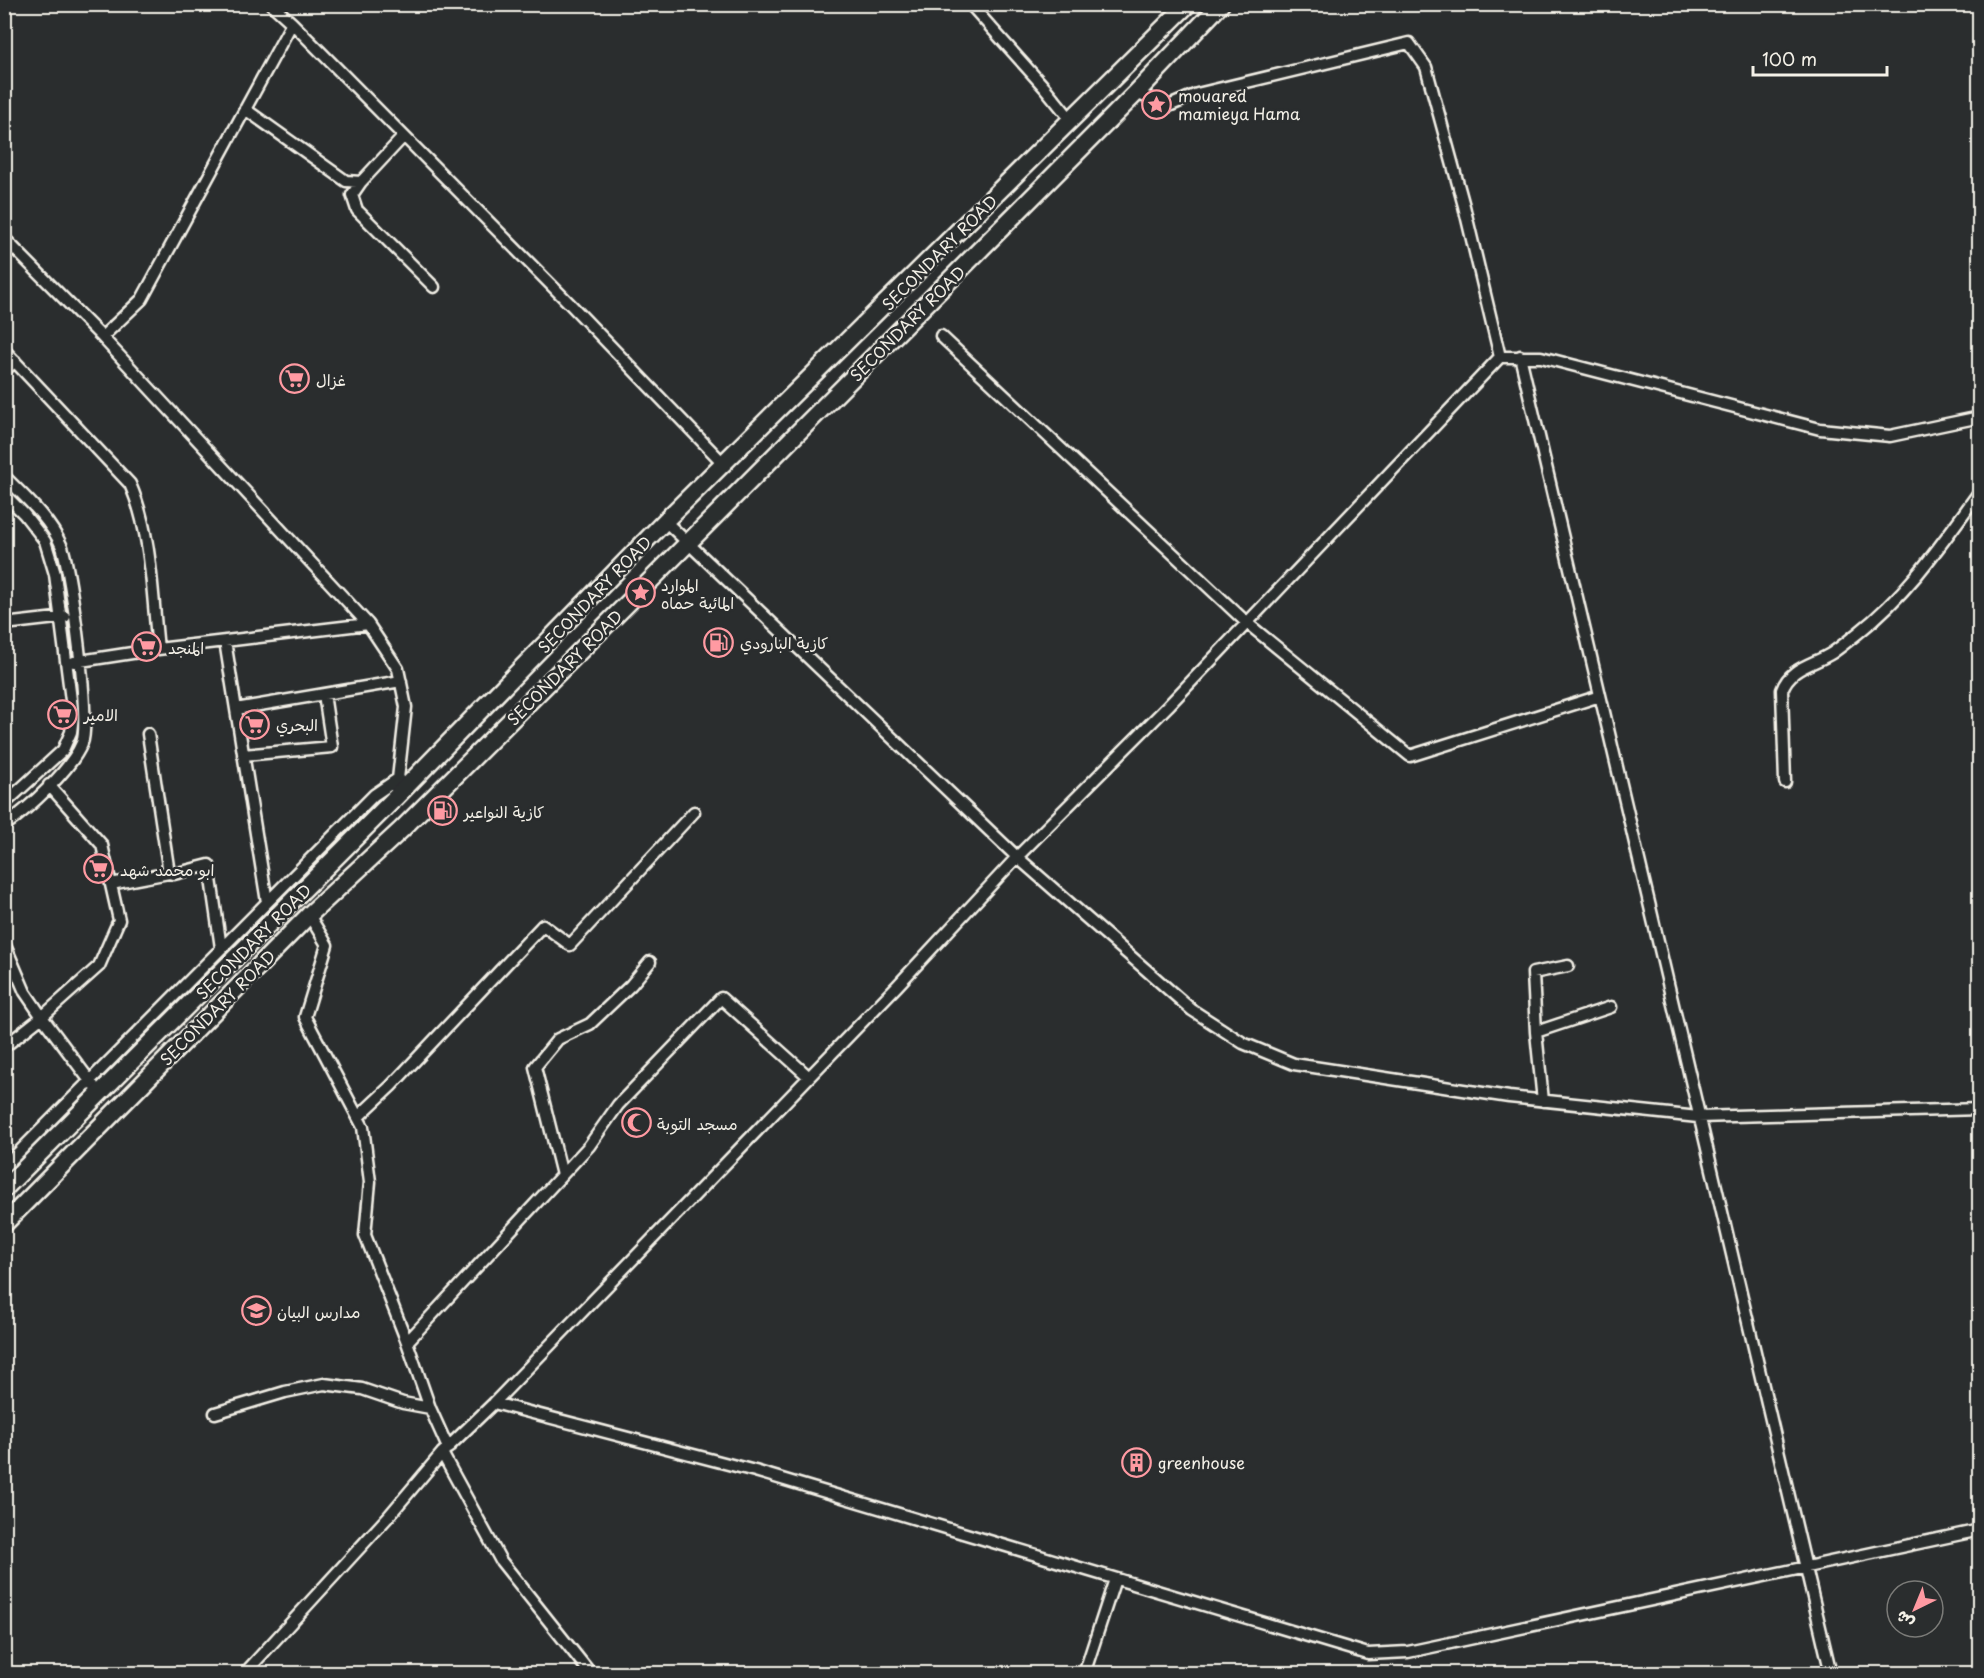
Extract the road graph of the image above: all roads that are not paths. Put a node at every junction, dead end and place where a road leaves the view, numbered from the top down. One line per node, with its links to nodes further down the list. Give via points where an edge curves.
1 (271, 4): 5 (street)
2 (970, 4): 8 (street)
3 (1188, 4): 8 (main road, SECONDARY ROAD)
4 (1221, 4): 6 (main road, SECONDARY ROAD)
5 (292, 23): 7 (street); 9 (street)
6 (1136, 93): 17 (street, via 1169,106 1197,93 1409,43 1426,67); 26 (main road, SECONDARY ROAD)
7 (244, 109): 10 (street, via 346,181); 14 (street, via 142,298)
8 (1072, 121): 21 (main road, SECONDARY ROAD)
9 (403, 137): 10 (street); 21 (street)
10 (361, 182): 12 (street, via 352,195 357,210)
11 (4, 238): 14 (street)
12 (434, 288)
13 (941, 336): 29 (street)
14 (102, 337): 31 (street)
15 (4, 350): 18 (street)
16 (1520, 356): 17 (street); 20 (street, via 1541,357 1820,429 1890,436); 38 (street)
17 (1500, 357): 29 (street)
18 (15, 361): 19 (street); 33 (street, via 130,484 138,502 148,556)
19 (4, 371)
20 (1980, 417)
21 (723, 463): 25 (main road, SECONDARY ROAD)
22 (4, 476): 28 (street, via 50,525 62,547)
23 (1980, 491): 43 (street, via 1924,569 1891,604 1838,649 1797,670 1788,679 1782,690)
24 (4, 494): 27 (street, via 45,541 55,574)
25 (665, 521): 26 (street); 45 (main road, SECONDARY ROAD)
26 (688, 543): 49 (street); 53 (main road, SECONDARY ROAD, via 401,830)
27 (60, 617): 28 (street); 30 (street); 35 (street)
28 (74, 617): 34 (street)
29 (1248, 623): 38 (street, via 1410,756); 49 (street)
30 (4, 624)
31 (368, 624): 32 (street); 36 (street, via 398,669)
32 (225, 640): 33 (street); 39 (street)
33 (158, 649): 34 (street)
34 (79, 661): 35 (street); 44 (street, via 84,740 71,764)
35 (66, 663): 46 (street, via 73,716 71,732 63,750)
36 (400, 681): 37 (street); 42 (street, via 406,707)
37 (324, 694): 39 (street); 41 (street, via 332,747)
38 (1600, 696): 67 (street)
39 (236, 709): 41 (street)
40 (148, 734): 50 (street)
41 (243, 755): 52 (street)
42 (399, 778): 45 (street); 52 (street, via 374,795)
43 (1785, 782)
44 (49, 785): 48 (street); 51 (street, via 102,845)
45 (396, 797): 63 (main road, SECONDARY ROAD)
46 (4, 804)
47 (694, 812): 66 (street, via 570,945 543,925)
48 (4, 826)
49 (1017, 857): 62 (street); 64 (street, via 1192,1010 1243,1043 1294,1065)
50 (169, 873): 51 (street); 55 (street, via 209,865)
51 (111, 884): 59 (street, via 119,920 99,966)
52 (267, 902): 55 (street)
53 (309, 915): 66 (street, via 327,945 305,1017); 71 (main road, SECONDARY ROAD)
54 (4, 943): 59 (street, via 25,992)
55 (221, 948): 63 (street)
56 (650, 962): 69 (street, via 590,1024 558,1040 536,1067)
57 (1568, 966): 60 (street, via 1533,973)
58 (1611, 1007): 60 (street)
59 (42, 1017): 61 (street); 63 (street)
60 (1536, 1032): 64 (street)
61 (4, 1047)
62 (809, 1077): 69 (street, via 721,998 618,1105); 73 (street)
63 (95, 1087): 68 (street); 70 (main road, SECONDARY ROAD)
64 (1543, 1101): 67 (street)
65 (1980, 1109): 67 (street)
66 (358, 1117): 72 (street, via 363,1127 370,1182 365,1235)
67 (1698, 1117): 78 (street)
68 (4, 1167)
69 (562, 1175): 72 (street)
70 (4, 1189)
71 (4, 1224)
72 (407, 1342): 74 (street)
73 (494, 1403): 76 (street); 79 (street, via 755,1471)
74 (430, 1408): 75 (street, via 362,1389 324,1384); 76 (street)
75 (215, 1413)
76 (445, 1450): 80 (street); 81 (street, via 501,1561)
77 (1980, 1530): 78 (street)
78 (1806, 1568): 79 (street, via 1408,1652 1368,1654); 83 (street)
79 (1116, 1579): 82 (street)
80 (244, 1674)
81 (591, 1674)
82 (1084, 1674)
83 (1831, 1674)

